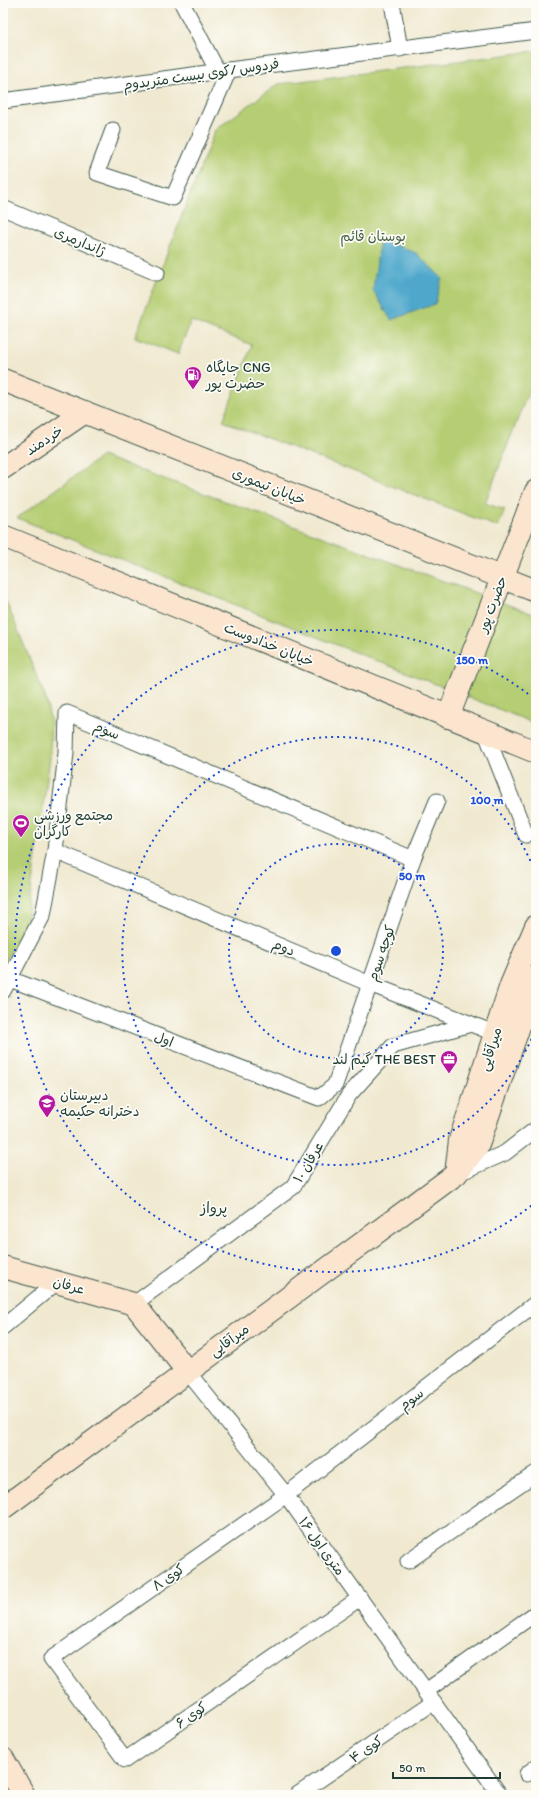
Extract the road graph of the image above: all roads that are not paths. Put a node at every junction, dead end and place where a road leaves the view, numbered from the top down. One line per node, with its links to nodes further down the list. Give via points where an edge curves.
1 (182, 3): 5 (street)
2 (392, 3): 4 (street)
3 (536, 31): 4 (street, فردوس /کوی بیست متریدوم)
4 (400, 49): 5 (street, فردوس /کوی بیست متریدوم)
5 (223, 71): 6 (street, فردوس /کوی بیست متریدوم); 7 (street, via 173,198 97,173)
6 (3, 101)
7 (113, 130)
8 (3, 208): 9 (street, ژاندارمری)
9 (157, 273)
10 (3, 380): 11 (street, خیابان تیموری)
11 (85, 412): 12 (street, خردمند); 15 (street, خیابان تیموری)
12 (3, 468)
13 (536, 491): 15 (street, حضرت پور)
14 (3, 536): 17 (street, خیابان خدادوست)
15 (502, 578): 16 (street, خیابان تیموری); 17 (street, حضرت پور)
16 (536, 591)
17 (448, 717): 18 (street, خیابان خدادوست)
18 (485, 731): 19 (street, خیابان خدادوست); 21 (street)
19 (536, 752)
20 (437, 802): 23 (street, کوچه سوم)
21 (526, 835)
22 (55, 851): 23 (street, سوم, via 68,713); 25 (street, دوم); 26 (street, سوم, via 43,915)
23 (413, 859): 25 (street, کوچه سوم)
24 (534, 935): 27 (street, میرآقایی)
25 (370, 984): 28 (street, دوم); 30 (street, کوچه سوم, via 336,1085)
26 (6, 985): 30 (street, اول)
27 (528, 990): 29 (street, میرآقایی)
28 (471, 1024): 29 (street, دوم); 35 (street, عرفان ۱۰, via 393,1046 349,1094 293,1187)
29 (505, 1037): 32 (street, میرآقایی, via 460,1140)
30 (319, 1098)
31 (536, 1129): 32 (street, via 505,1153)
32 (456, 1174): 38 (street, میرآقایی)
33 (3, 1267): 34 (street, عرفان)
34 (58, 1281): 35 (street, عرفان); 37 (street)
35 (134, 1304): 38 (street, ۱۶ متری اول)
36 (536, 1304): 40 (street, سوم)
37 (3, 1327)
38 (187, 1371): 40 (street, ۱۶ متری اول); 41 (street, میرآقایی)
39 (534, 1478): 42 (street)
40 (286, 1495): 43 (street, ۱۶ متری اول); 45 (street, کوی ۸)
41 (3, 1508)
42 (408, 1561)
43 (360, 1598): 45 (street, کوی ۶, via 125,1760); 46 (street, ۱۶ متری اول)
44 (536, 1613): 46 (street, کوی ۴)
45 (51, 1659)
46 (430, 1697): 49 (street, کوی ۴); 50 (street, ۱۶ متری اول)
47 (3, 1759): 48 (street)
48 (24, 1795)
49 (297, 1795)
50 (500, 1795)

